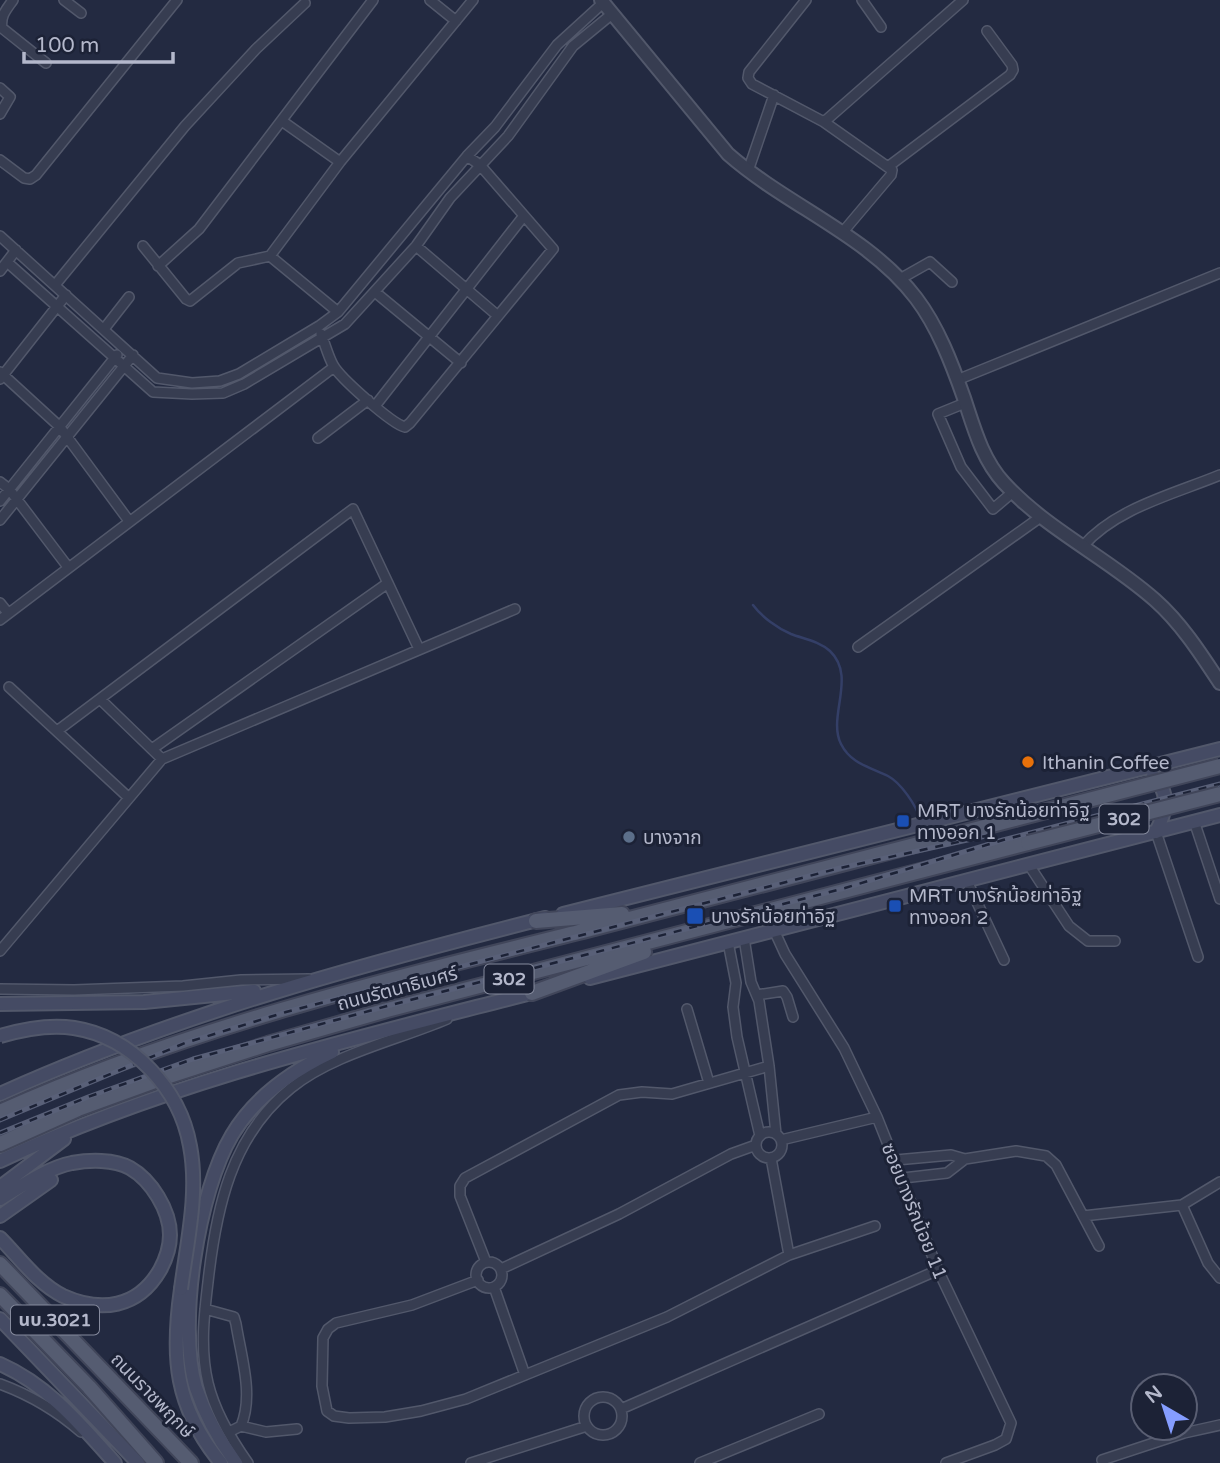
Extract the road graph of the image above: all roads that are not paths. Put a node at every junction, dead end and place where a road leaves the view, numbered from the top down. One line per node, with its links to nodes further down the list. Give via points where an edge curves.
1 (13, 0): 17 (street, via 4,13 2,28)
2 (64, 0): 12 (street)
3 (177, 0): 24 (street, via 36,175 24,178)
4 (430, 0): 14 (street)
5 (473, 0): 14 (street)
6 (806, 0): 19 (street, via 747,76 752,85)
7 (862, 0): 15 (street)
8 (963, 0): 22 (street)
9 (371, 1): 21 (street)
10 (602, 1): 13 (street); 23 (street, via 557,44 522,94)
11 (305, 3): 42 (street, via 185,126)
12 (81, 13)
13 (612, 14): 26 (street, via 567,53 522,119); 28 (street, via 714,138)
14 (456, 21): 25 (street)
15 (881, 27)
16 (987, 31): 27 (street, via 1012,65 1010,75)
17 (46, 63)
18 (0, 88): 20 (street, via 10,97)
19 (774, 96): 22 (street); 28 (street)
20 (0, 114)
21 (282, 121): 25 (street); 37 (street, via 200,229)
22 (824, 122): 27 (street)
23 (467, 156): 26 (street); 48 (street)
24 (0, 160)
25 (340, 162): 35 (street)
26 (481, 165): 29 (street); 33 (street, via 450,198)
27 (889, 166): 30 (street, via 891,175)
28 (748, 172): 30 (street)
29 (523, 216): 43 (street); 49 (street, via 553,249)
30 (842, 233): 40 (street)
31 (0, 236): 34 (street)
32 (143, 246): 37 (street)
33 (416, 246): 43 (street); 44 (street)
34 (16, 250): 36 (street); 42 (street)
35 (270, 256): 37 (street, via 238,263 190,301); 48 (street)
36 (7, 262): 38 (street); 47 (street)
37 (158, 266)
38 (0, 271)
39 (1220, 273): 61 (street)
40 (900, 279): 41 (street, via 930,262); 61 (street, via 925,311)
41 (951, 282)
42 (55, 285): 45 (street)
43 (467, 290): 49 (street); 52 (street)
44 (374, 292): 52 (street); 53 (street, via 345,324)
45 (66, 295): 47 (street); 51 (street)
46 (129, 297): 51 (street)
47 (57, 306): 56 (street); 60 (street)
48 (338, 312): 50 (street)
49 (498, 316): 57 (street)
50 (319, 326): 53 (street); 55 (street, via 220,381 157,378)
51 (104, 329): 54 (street)
52 (430, 336): 57 (street); 63 (street)
53 (322, 338): 58 (street, via 223,393 153,392); 59 (street)
54 (124, 347): 55 (street); 56 (street)
55 (133, 355): 58 (street)
56 (116, 357): 58 (street); 64 (street)
57 (461, 363): 63 (street, via 410,424 398,425)
58 (124, 365): 65 (street)
59 (334, 367): 63 (street); 75 (street)
60 (1, 376): 64 (street)
61 (957, 380): 62 (street)
62 (965, 402): 70 (street, via 982,451); 70 (street, via 938,414 961,467 993,509)
63 (372, 403): 66 (street)
64 (59, 426): 65 (street); 69 (street)
65 (66, 436): 71 (street); 75 (street)
66 (318, 438)
67 (1220, 475): 76 (street, via 1129,513 1096,531)
68 (0, 482): 69 (street)
69 (9, 489): 71 (street); 72 (street)
70 (1013, 492): 73 (street)
71 (16, 499): 74 (street); 77 (street)
72 (0, 501)
73 (1042, 516): 76 (street); 83 (street)
74 (0, 520)
75 (129, 521): 77 (street)
76 (1083, 546): 85 (street, via 1168,612)
77 (68, 567): 81 (street)
78 (388, 583): 84 (street); 87 (street, via 353,509); 89 (street)
79 (0, 603): 81 (street)
80 (514, 609): 84 (street)
81 (8, 613): 82 (street)
82 (0, 620)
83 (858, 647)
84 (419, 649): 91 (street)
85 (1220, 683)
86 (9, 687): 88 (street)
87 (100, 699): 88 (street); 89 (street)
88 (57, 731): 95 (street)
89 (152, 749): 91 (street)
90 (1220, 749): 93 (main road, ถนนรัตนาธิเบศร์ / 302)
91 (162, 759): 95 (street)
92 (1220, 766): 102 (main road, ถนนรัตนาธิเบศร์ / 302, bridge)
93 (1142, 770): 98 (main road, via 1156,777 1163,790 1165,814); 103 (main road, ถนนรัตนาธิเบศร์ / 302)
94 (1220, 794): 104 (main road, ถนนรัตนาธิเบศร์ / 302, bridge)
95 (129, 798): 109 (street)
96 (1220, 814): 97 (main road, ถนนรัตนาธิเบศร์ / 302)
97 (1194, 821): 98 (main road, ถนนรัตนาธิเบศร์ / 302); 101 (street)
98 (1156, 832): 99 (main road, ถนนรัตนาธิเบศร์ / 302); 110 (street)
99 (1029, 865): 100 (main road, ถนนรัตนาธิเบศร์ / 302); 107 (street, via 1069,926 1088,941)
100 (967, 881): 105 (main road, ถนนรัตนาธิเบศร์ / 302); 111 (street)
101 (1220, 899)
102 (666, 910): 103 (main road); 129 (main road, ถนนรัตนาธิเบศร์ / 302, via 375,982 259,1017 66,1082)
103 (536, 921): 112 (main road, ถนนรัตนาธิเบศร์ / 302)
104 (728, 922): 115 (main road); 134 (main road, ถนนรัตนาธิเบศร์ / 302, via 268,1044 78,1109)
105 (774, 930): 106 (main road, ถนนรัตนาธิเบศร์ / 302); 130 (street, ซอยบางรักน้อย 11, via 844,1048)
106 (744, 938): 108 (main road, ถนนรัตนาธิเบศร์ / 302); 116 (street)
107 (1115, 941)
108 (727, 942): 115 (main road, ถนนรัตนาธิเบศร์ / 302); 126 (street, via 736,983 737,1037)
109 (0, 951)
110 (1198, 957)
111 (1004, 960)
112 (319, 978): 113 (main road, ถนนรัตนาธิเบศร์ / 302); 114 (street, via 74,990)
113 (289, 987): 118 (main road, via 158,1001); 128 (main road, ถนนรัตนาธิเบศร์ / 302, via 60,1067)
114 (0, 989)
115 (532, 993): 119 (main road, ถนนรัตนาธิเบศร์ / 302)
116 (757, 995): 122 (street, via 783,991); 125 (street)
117 (0, 1004): 118 (main road)
118 (29, 1005): 121 (main road)
119 (478, 1007): 123 (main road, ถนนรัตนาธิเบศร์ / 302); 159 (street, via 336,1062 293,1086 277,1101 240,1149 230,1171 214,1233)
120 (687, 1009): 127 (street)
121 (0, 1012)
122 (793, 1017)
123 (381, 1031): 131 (main road, ถนนรัตนาธิเบศร์ / 302, via 182,1090); 177 (main road, via 309,1063 263,1096 223,1151 203,1205 194,1260 191,1360 203,1406)
124 (0, 1035): 176 (main road, bridge, via 51,1026 95,1033 127,1050 165,1087 184,1124 192,1170 175,1346 183,1400 206,1446)
125 (769, 1066): 126 (street); 132 (street)
126 (746, 1071): 127 (street); 133 (street)
127 (709, 1083): 151 (street, via 672,1094 642,1091 620,1095 465,1178 460,1196)
128 (0, 1094)
129 (0, 1112)
130 (877, 1117): 132 (street); 137 (street, ซอยบางรักน้อย 11)
131 (87, 1124): 139 (main road, ถนนรัตนาธิเบศร์ / 302); 142 (main road)
132 (779, 1137): 133 (street, via 768,1132); 135 (street, via 781,1152)
133 (758, 1141): 135 (street, via 759,1154); 153 (street, via 620,1214)
134 (0, 1144)
135 (771, 1158): 150 (street)
136 (93, 1160): 143 (main road, via 50,1171); 145 (main road, via 43,1184); 148 (main road, via 129,1168 145,1181 167,1215 169,1249 152,1285 119,1305 98,1305 61,1295)
137 (895, 1160): 138 (street, via 951,1155); 140 (street, ซอยบางรักน้อย 11)
138 (965, 1160): 140 (street, via 947,1173); 146 (street, via 1016,1151 1046,1156 1056,1165)
139 (0, 1161)
140 (902, 1178): 154 (street, ซอยบางรักน้อย 11)
141 (1220, 1182): 144 (street)
142 (0, 1187)
143 (0, 1199)
144 (1182, 1205): 146 (street); 155 (street, via 1208,1263)
145 (0, 1216)
146 (1083, 1216): 149 (street)
147 (874, 1226): 150 (street)
148 (0, 1238)
149 (1099, 1247)
150 (789, 1255): 162 (street, via 667,1317)
151 (486, 1262): 153 (street); 156 (street, via 477,1272)
152 (0, 1264): 175 (main road, ถนนราชพฤกษ์ / นบ.3021)
153 (501, 1269): 157 (street)
154 (938, 1270): 164 (street); 181 (street, ซอยบางรักน้อย 11, via 1011,1423 1006,1439)
155 (1219, 1275)
156 (478, 1280): 157 (street, via 485,1287); 162 (street, via 328,1329 323,1338 322,1386 327,1410 349,1418 421,1411)
157 (494, 1287): 162 (street)
158 (0, 1295): 174 (main road, นบ.3021)
159 (205, 1309): 167 (street, via 234,1317 246,1387); 170 (street, via 208,1382)
160 (0, 1319): 173 (main road)
161 (0, 1364): 172 (main road, via 42,1388)
162 (525, 1375)
163 (0, 1384): 172 (street, via 57,1413)
164 (621, 1409): 168 (street, via 619,1427 612,1433 593,1433); 168 (street, via 605,1397 595,1399 584,1416)
165 (819, 1414): 180 (street)
166 (1220, 1425): 171 (street)
167 (241, 1426): 169 (street, via 265,1432); 170 (street)
168 (587, 1426): 179 (street)
169 (297, 1429)
170 (229, 1433): 178 (street)
171 (1102, 1460)
172 (113, 1461)
173 (138, 1463)
174 (156, 1463)
175 (191, 1463)
176 (221, 1463)
177 (236, 1463)
178 (248, 1463)
179 (471, 1463)
180 (700, 1463)
181 (946, 1463)

